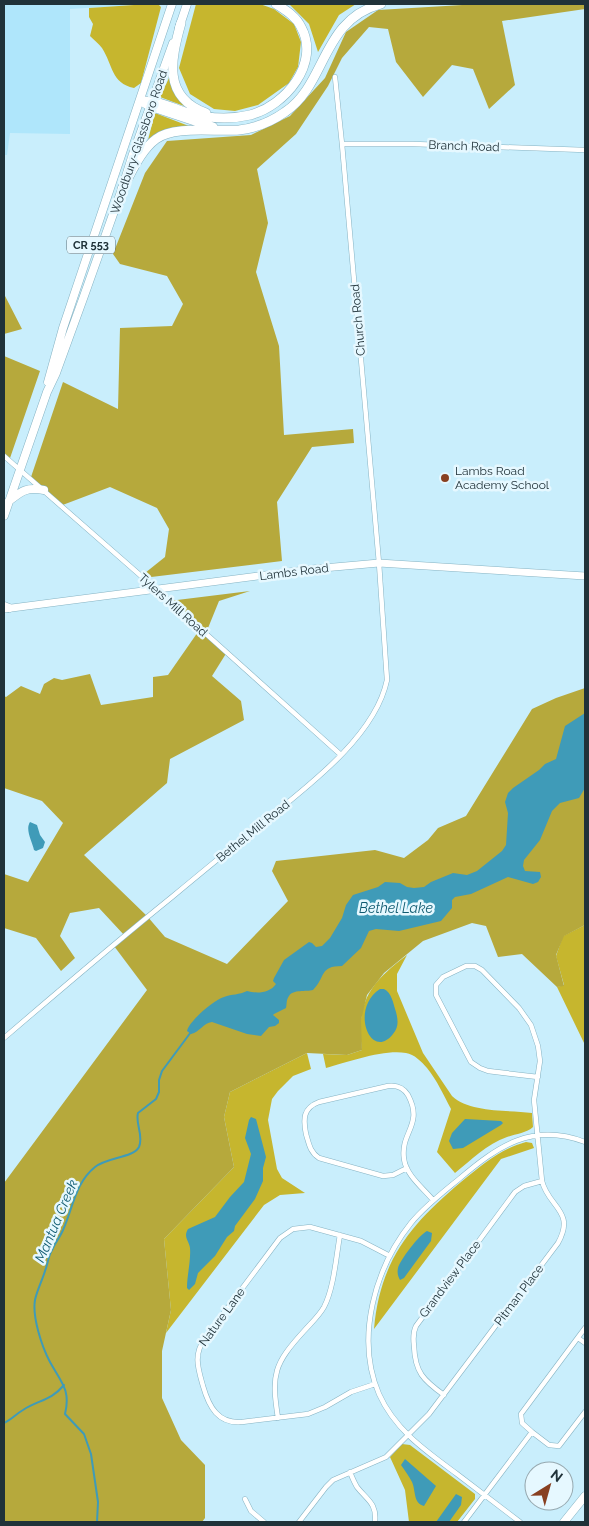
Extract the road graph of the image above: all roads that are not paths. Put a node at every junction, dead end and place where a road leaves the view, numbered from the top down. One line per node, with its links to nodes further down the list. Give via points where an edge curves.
1 (172, 4): 7 (main road, Woodbury-Glassboro Road / CR 553)
2 (187, 4): 5 (main road, Woodbury-Glassboro Road / CR 553)
3 (276, 4): 9 (highway, via 292,15 304,34 307,50 302,70 291,88 272,105 251,114)
4 (381, 4): 10 (highway, via 364,10 343,26 306,88 290,108 258,126 241,130)
5 (180, 23): 8 (main road, Woodbury-Glassboro Road / CR 553); 9 (highway, via 172,58 175,85 191,105)
6 (335, 77): 11 (street, Church Road)
7 (141, 101): 8 (highway); 14 (main road, Woodbury-Glassboro Road / CR 553, via 63,328)
8 (151, 103): 9 (highway); 10 (highway); 13 (main road, Woodbury-Glassboro Road / CR 553)
9 (221, 117)
10 (220, 129): 13 (highway, via 178,131 160,136 144,151)
11 (342, 144): 12 (street, Branch Road); 20 (street, Church Road)
12 (585, 150)
13 (122, 189): 14 (main road, Woodbury-Glassboro Road / CR 553)
14 (47, 392): 16 (main road, Woodbury-Glassboro Road / CR 553)
15 (4, 456): 16 (street, Tylers Mill Road)
16 (20, 470): 17 (street, Tylers Mill Road); 18 (main road, Woodbury-Glassboro Road / CR 553)
17 (44, 490): 18 (main road, via 30,488); 22 (street, Tylers Mill Road)
18 (9, 501): 19 (main road, Woodbury-Glassboro Road / CR 553)
19 (4, 516)
20 (378, 562): 21 (main road, Lambs Road); 22 (main road, Lambs Road); 24 (street, Bethel Mill Road, via 387,680 377,709)
21 (585, 576)
22 (156, 588): 23 (main road, Lambs Road); 24 (street, Tylers Mill Road)
23 (6, 608)
24 (341, 755): 25 (street, Bethel Mill Road)
25 (4, 1038)
26 (538, 1077): 26 (street, Pitman Place, via 488,1071 471,1062 436,995 440,979 471,965 489,977 531,1025 538,1046); 27 (street, Pitman Place, via 534,1097)
27 (538, 1136): 28 (street, via 562,1136); 30 (street, Pitman Place); 31 (street, via 516,1140 493,1152)
28 (585, 1142)
29 (407, 1168): 29 (street, via 404,1146 414,1110 401,1088 388,1086 322,1101 307,1110 304,1121 309,1146 319,1158 383,1176); 31 (street)
30 (542, 1181): 38 (street, Pitman Place, via 546,1193 563,1217 561,1237); 38 (street, Grandview Place, via 515,1192 416,1326 414,1358 418,1369)
31 (433, 1200): 33 (street, via 407,1228)
32 (340, 1235): 33 (street, Nature Lane, via 364,1242); 40 (street, via 325,1304 278,1365 274,1386); 40 (street, Nature Lane, via 303,1227 284,1234 198,1350 198,1371 208,1402 217,1414 227,1421 237,1422)
33 (390, 1256): 37 (street, via 377,1288 370,1323 369,1358)
34 (585, 1328): 35 (street)
35 (578, 1338): 36 (street); 41 (street, via 521,1414 522,1423)
36 (585, 1343)
37 (375, 1384): 40 (street, Nature Lane, via 351,1392 315,1412); 42 (street, via 390,1414)
38 (444, 1395): 42 (street, Pitman Place)
39 (585, 1412): 41 (street, via 559,1446 551,1446)
40 (278, 1418)
41 (532, 1432): 44 (street)
42 (408, 1436): 43 (street, Pitman Place, via 386,1457); 44 (street)
43 (350, 1472): 48 (street, Pitman Place, via 328,1485); 49 (street, via 372,1504)
44 (484, 1495): 50 (street); 51 (street)
45 (585, 1496): 52 (main road)
46 (245, 1499): 47 (street, via 251,1511)
47 (264, 1522)
48 (299, 1522)
49 (375, 1522)
50 (464, 1522)
51 (520, 1522)
52 (564, 1522)

